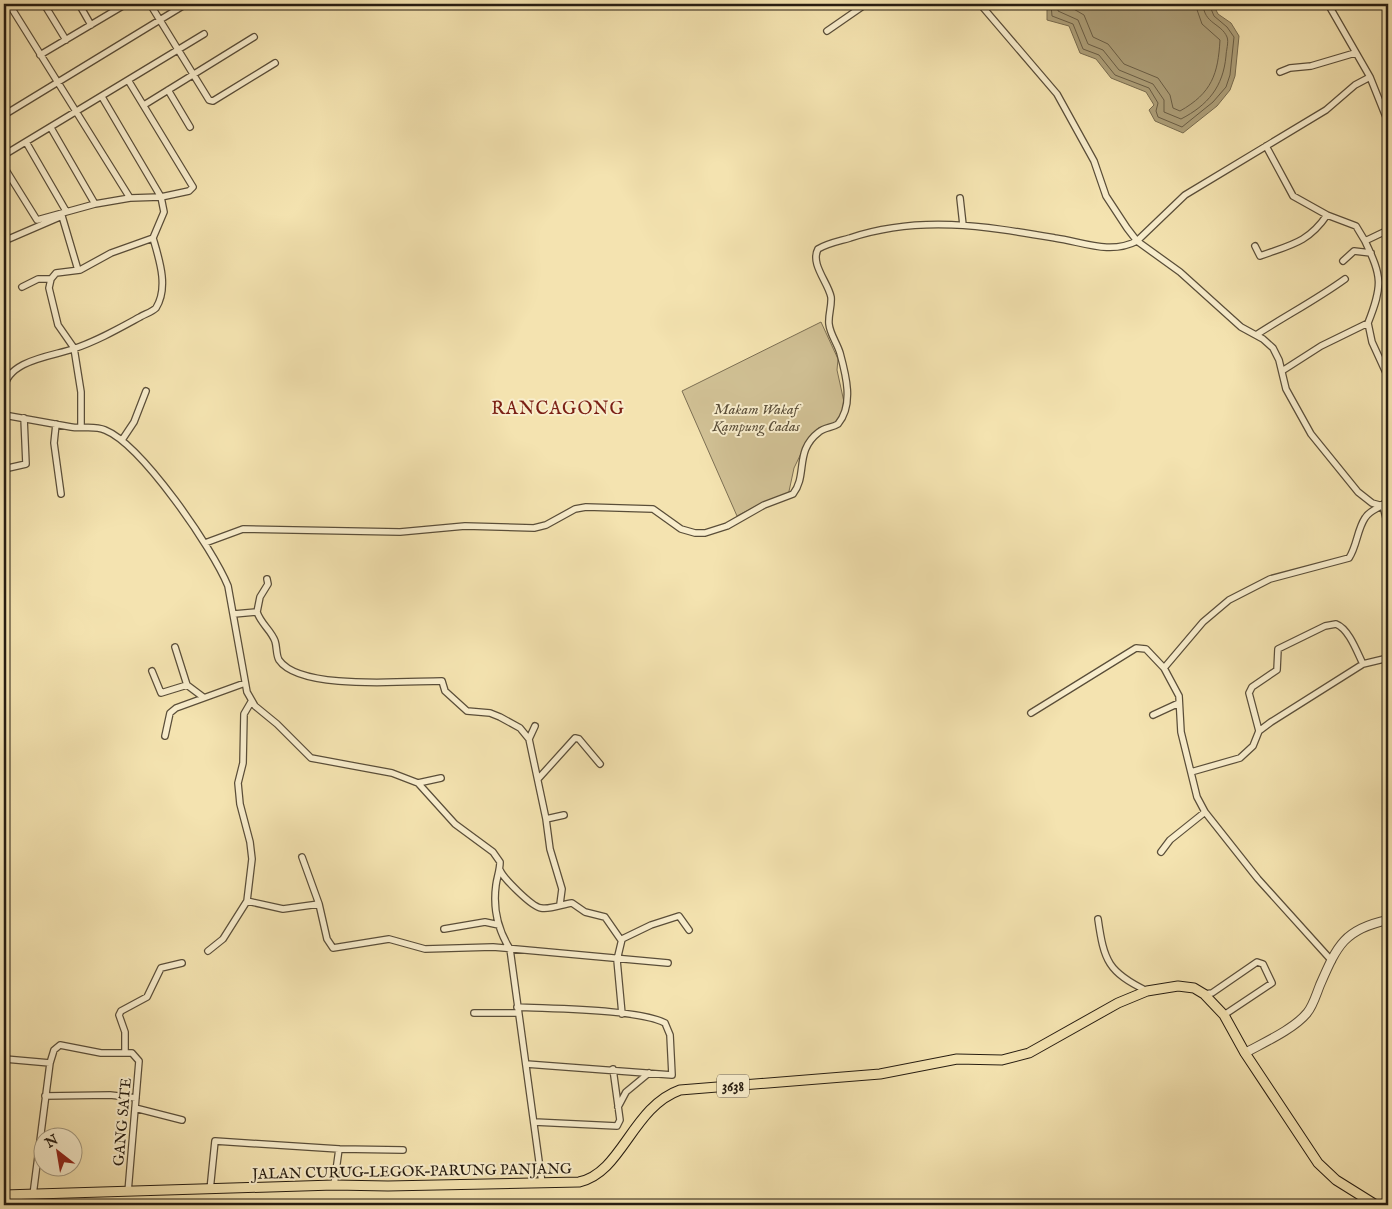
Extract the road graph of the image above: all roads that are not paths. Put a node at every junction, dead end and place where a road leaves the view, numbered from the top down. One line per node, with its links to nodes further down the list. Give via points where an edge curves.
1 (9, 4): 18 (street)
2 (44, 4): 15 (street)
3 (79, 4): 11 (street)
4 (150, 4): 10 (street)
5 (186, 4): 10 (street)
6 (866, 4): 12 (street)
7 (980, 4): 46 (street, via 1057,94 1094,162 1106,196)
8 (1328, 4): 17 (street)
9 (121, 5): 11 (street)
10 (160, 21): 16 (street); 24 (street)
11 (91, 24): 15 (street)
12 (827, 31)
13 (204, 34): 16 (street)
14 (254, 37): 21 (street)
15 (66, 40): 18 (street)
16 (179, 50): 21 (street); 23 (street)
17 (1355, 53): 20 (street); 22 (street)
18 (40, 55): 24 (street)
19 (275, 63): 21 (street, via 211,101)
20 (1280, 72)
21 (194, 74): 25 (street)
22 (1370, 77): 30 (street); 34 (street, via 1326,110)
23 (128, 80): 26 (street); 27 (street)
24 (58, 84): 28 (street); 29 (street)
25 (168, 90): 27 (street); 31 (street)
26 (102, 96): 28 (street); 37 (street)
27 (144, 105): 37 (street, via 193,185 189,191)
28 (76, 112): 32 (street); 38 (street)
29 (4, 115)
30 (1388, 122)
31 (190, 127)
32 (51, 128): 33 (street); 40 (street)
33 (26, 142): 35 (street); 41 (street)
34 (1266, 146): 42 (street, via 1293,196); 46 (street, via 1185,195)
35 (4, 155)
36 (4, 167): 41 (street, via 37,220)
37 (161, 197): 38 (street); 45 (street, via 164,212)
38 (130, 198): 40 (street)
39 (960, 198): 43 (street)
40 (95, 204): 41 (street)
41 (66, 211)
42 (1326, 215): 48 (street, via 1356,226); 49 (street, via 1311,235 1298,242 1260,256)
43 (963, 225): 46 (street, via 1059,238 1104,248 1122,247); 73 (street, via 879,228 818,250 816,262 831,298 829,323 841,360 846,410 838,424 822,430 806,447 793,494 764,505 727,526 694,533 682,529 653,509 586,506 534,528 465,526 400,532 243,529)
44 (1388, 230): 48 (street)
45 (153, 238): 52 (street, via 111,253); 58 (street, via 163,289 156,308)
46 (1137, 240): 57 (street, via 1180,272 1241,327)
47 (4, 241): 52 (street, via 62,216)
48 (1365, 241): 50 (street)
49 (1255, 246)
50 (1371, 253): 51 (street, via 1354,252); 56 (street, via 1380,281)
51 (1343, 261)
52 (78, 270): 53 (street, via 60,272)
53 (50, 279): 55 (street, via 42,278); 58 (street, via 58,325)
54 (1345, 279): 57 (street)
55 (22, 287)
56 (1368, 323): 59 (street, via 1321,346); 60 (street, via 1372,342)
57 (1256, 335): 59 (street, via 1273,348)
58 (74, 348): 61 (street, via 29,361 10,378); 66 (street, via 81,392)
59 (1282, 371): 71 (street, via 1292,403 1311,434 1358,492 1372,503)
60 (1388, 377)
61 (4, 389)
62 (146, 391): 67 (street, via 134,422)
63 (4, 414): 64 (street)
64 (24, 418): 65 (street); 68 (street, via 26,464)
65 (56, 424): 66 (street); 69 (street, via 54,443)
66 (82, 427): 67 (street, via 99,428)
67 (122, 440): 73 (street, via 154,472)
68 (4, 469)
69 (61, 494)
70 (1388, 499): 71 (street)
71 (1384, 506): 72 (street); 80 (street, via 1364,518 1354,551 1348,558 1270,579 1229,600 1203,622)
72 (1388, 526)
73 (206, 543): 76 (street, via 225,579)
74 (267, 580): 75 (street)
75 (257, 612): 76 (street); 92 (street, via 262,625 274,639 279,661 298,674 352,684 442,681 444,691 467,711 500,717 520,728)
76 (234, 614): 82 (street)
77 (175, 647): 83 (street)
78 (1388, 658): 79 (street)
79 (1363, 664): 90 (street); 90 (street, via 1341,626 1336,624 1324,626 1278,649 1277,670 1249,693)
80 (1164, 668): 86 (street, via 1177,689); 87 (street, via 1146,649 1136,648)
81 (152, 671): 83 (street, via 161,693)
82 (245, 683): 84 (street); 85 (street)
83 (187, 685): 84 (street)
84 (203, 697): 91 (street, via 172,712)
85 (251, 702): 97 (street, via 312,758 392,773); 104 (street, via 244,714 243,763 238,783 252,859)
86 (1179, 703): 88 (street); 94 (street, via 1181,732)
87 (1031, 713)
88 (1153, 715)
89 (535, 726): 92 (street)
90 (1258, 731): 94 (street, via 1253,746 1240,758)
91 (165, 736)
92 (529, 739): 96 (street)
93 (600, 764): 96 (street, via 575,738)
94 (1190, 772): 98 (street)
95 (441, 778): 97 (street)
96 (538, 779): 100 (street)
97 (418, 783): 103 (street, via 455,824 493,852 500,862)
98 (1205, 812): 101 (street, via 1170,840); 116 (street, via 1258,879)
99 (564, 815): 100 (street)
100 (546, 819): 106 (street, via 550,849 562,889)
101 (1161, 852)
102 (302, 858): 105 (street)
103 (500, 870): 106 (street, via 506,880 537,908); 109 (street, via 496,893)
104 (247, 901): 105 (street, via 283,909); 114 (street, via 223,939)
105 (319, 904): 113 (street, via 327,939 333,948 388,939 425,949)
106 (560, 904): 112 (street, via 572,903 586,912 603,916)
107 (1098, 919): 119 (street, via 1101,940 1110,964 1121,977)
108 (1388, 920): 116 (street, via 1354,931 1342,943)
109 (499, 925): 110 (street, via 485,922); 113 (street)
110 (444, 929)
111 (689, 930): 112 (street, via 682,918 675,916 626,935)
112 (621, 940): 115 (street)
113 (510, 948): 115 (street); 121 (street)
114 (208, 951)
115 (617, 960): 118 (street); 123 (street)
116 (1332, 961): 126 (street, via 1307,1012)
117 (182, 963): 125 (street, via 161,968 147,997 121,1011)
118 (668, 963)
119 (1147, 991): 120 (main road, JALAN CURUG–LEGOK–PARUNG PANJANG / 3638, via 1178,986 1194,988); 142 (main road, JALAN CURUG–LEGOK–PARUNG PANJANG / 3638, via 1014,1058 957,1059 880,1074 680,1090 656,1104 596,1176 579,1182)
120 (1204, 994): 124 (main road, JALAN CURUG–LEGOK–PARUNG PANJANG / 3638); 124 (street, via 1212,993 1257,962 1263,964 1272,983)
121 (517, 1010): 122 (street); 123 (street); 129 (street)
122 (474, 1013)
123 (622, 1014): 132 (street, via 665,1022 670,1035)
124 (1224, 1016): 126 (main road, JALAN CURUG–LEGOK–PARUNG PANJANG / 3638)
125 (125, 1052): 128 (street, via 101,1053 66,1045 56,1047); 135 (street, GANG SATE, via 136,1056 140,1068)
126 (1244, 1053): 148 (main road, JALAN CURUG–LEGOK–PARUNG PANJANG / 3638, via 1322,1168)
127 (5, 1059): 128 (street)
128 (50, 1063): 134 (street)
129 (526, 1064): 130 (street); 139 (street)
130 (613, 1069): 131 (street); 136 (street)
131 (649, 1073): 132 (street); 136 (street, via 626,1092)
132 (672, 1075): 133 (street)
133 (676, 1081)
134 (45, 1096): 135 (street); 147 (street)
135 (136, 1098): 137 (street, GANG SATE)
136 (618, 1106): 139 (street, via 620,1120 617,1126)
137 (135, 1108): 138 (street); 145 (street, GANG SATE)
138 (182, 1120)
139 (534, 1122): 142 (street)
140 (338, 1149): 141 (street); 143 (street); 144 (street, via 215,1141)
141 (403, 1150)
142 (542, 1183): 143 (main road, JALAN CURUG–LEGOK–PARUNG PANJANG / 3638)
143 (334, 1185): 144 (main road, JALAN CURUG–LEGOK–PARUNG PANJANG / 3638)
144 (210, 1190): 145 (main road, JALAN CURUG–LEGOK–PARUNG PANJANG / 3638)
145 (128, 1192): 147 (main road, JALAN CURUG–LEGOK–PARUNG PANJANG / 3638)
146 (4, 1195): 147 (main road, JALAN CURUG–LEGOK–PARUNG PANJANG / 3638)
147 (33, 1195)
148 (1376, 1205)

